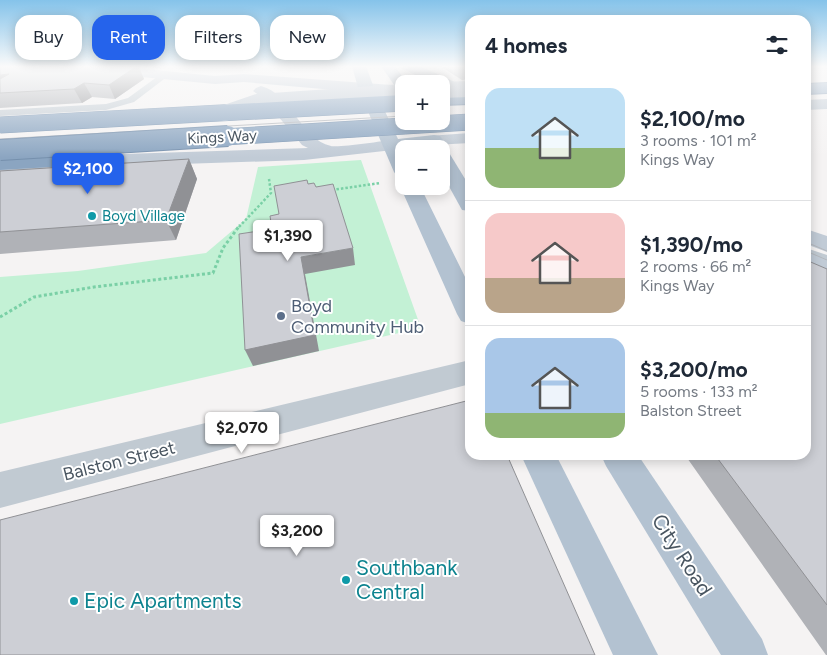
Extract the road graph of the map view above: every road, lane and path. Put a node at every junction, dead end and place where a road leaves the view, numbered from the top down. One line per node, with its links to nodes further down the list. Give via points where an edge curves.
1 (136, 97): 12 (lane, via 96,109)
2 (270, 97): 25 (street, via 308,141)
3 (329, 97): 13 (street, Kings Way, bridge, via 256,102)
4 (370, 97): 14 (main road)
5 (465, 98): 7 (highway)
6 (827, 98): 8 (lane)
7 (450, 99)
8 (811, 100)
9 (811, 101): 11 (street)
10 (395, 104): 13 (highway, Kings Way, bridge)
11 (827, 104)
12 (0, 113)
13 (225, 114): 18 (highway, Kings Way, bridge)
14 (380, 119): 15 (lane); 22 (main road)
15 (395, 120)
16 (450, 122): 17 (highway, Kings Way, bridge)
17 (465, 123)
18 (0, 125)
19 (395, 125): 24 (highway, Kings Way, bridge)
20 (465, 140): 21 (street)
21 (450, 144)
22 (392, 145): 23 (main road); 25 (street, Kings Way); 26 (main road)
23 (395, 145)
24 (0, 150)
25 (330, 152): 27 (street, Kings Way)
26 (395, 152)
27 (61, 162): 28 (highway); 30 (street, Kings Way)
28 (0, 164)
29 (450, 169): 37 (main road)
30 (0, 171)
31 (268, 174): 34 (path)
32 (383, 183): 33 (path)
33 (328, 190)
34 (271, 193): 35 (path); 47 (path, via 222,248 213,273 34,297)
35 (278, 193)
36 (414, 195): 46 (main road)
37 (465, 196)
38 (811, 238): 40 (street)
39 (811, 243): 41 (lane)
40 (827, 244)
41 (827, 250)
42 (811, 254): 43 (lane)
43 (827, 260)
44 (811, 262): 45 (street)
45 (827, 269)
46 (465, 303)
47 (0, 317)
48 (465, 373): 51 (street, Balston Street)
49 (540, 460): 52 (main road)
50 (621, 460): 53 (main road, City Road)
51 (0, 490)
52 (636, 655)
53 (746, 655)

